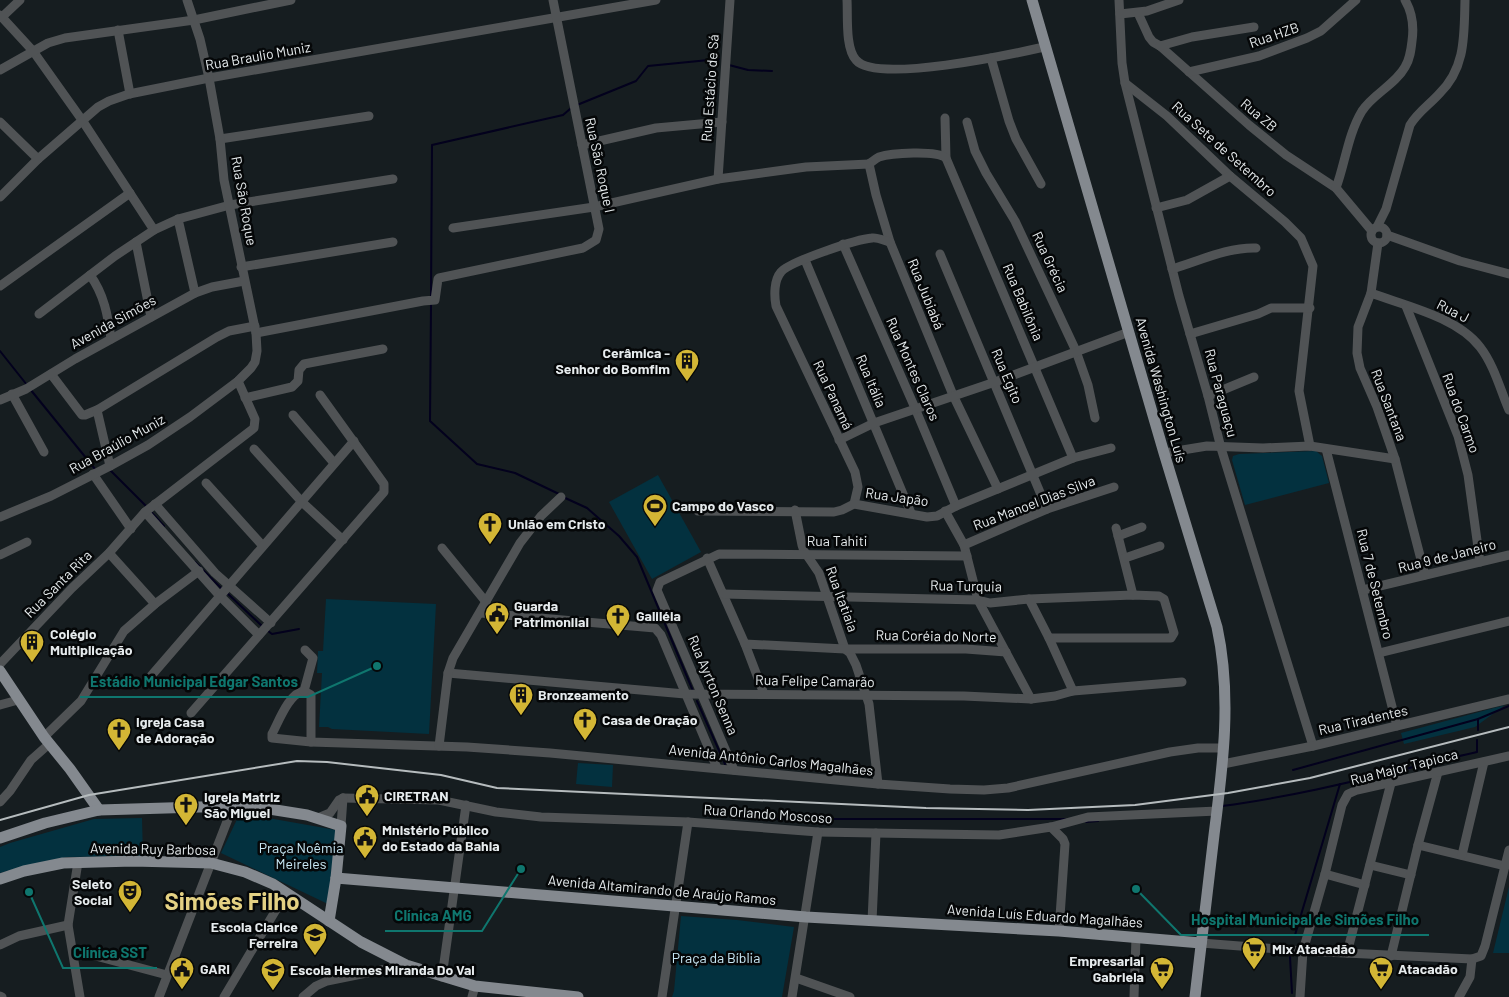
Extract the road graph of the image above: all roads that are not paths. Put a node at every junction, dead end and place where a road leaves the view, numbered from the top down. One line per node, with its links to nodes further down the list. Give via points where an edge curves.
1 (20, 0): 16 (street)
2 (187, 0): 18 (street, Rua São Roque)
3 (291, 0): 18 (street)
4 (552, 0): 17 (street, Rua São Roque I)
5 (656, 0): 17 (street, Rua Braulio Muniz)
6 (730, 0): 34 (street, Rua Estácio de Sá)
7 (847, 0): 24 (street, via 850,46 858,63 867,67 888,70)
8 (1032, 0): 22 (main road, Avenida Washington Luís)
9 (1119, 0): 15 (street, Rua Paraguaçu)
10 (1179, 0): 14 (street)
11 (1356, 0): 26 (street, Rua HZB, via 1307,38 1259,56)
12 (1405, 0): 45 (street, via 1413,20 1410,56 1405,68 1361,112)
13 (1465, 0): 53 (street, via 1459,66 1451,81 1410,125 1386,209)
14 (1138, 13): 15 (street); 21 (street, Rua ZB, via 1149,37)
15 (1120, 14): 28 (street, Rua Paraguaçu)
16 (1, 16): 23 (street)
17 (555, 17): 27 (street, Rua Braulio Muniz); 37 (street, Rua São Roque I)
18 (194, 20): 20 (street); 27 (street, Rua São Roque)
19 (1254, 27): 21 (street)
20 (118, 30): 23 (street, via 65,38); 29 (street)
21 (1160, 46): 26 (street, Rua ZB)
22 (1044, 47): 24 (street); 77 (main road, Avenida Washington Luís)
23 (32, 51): 25 (street); 32 (street)
24 (991, 58): 44 (street, via 1009,120)
25 (0, 70)
26 (1189, 72): 45 (street, Rua ZB, via 1270,142)
27 (209, 78): 29 (street, Rua Braulio Muniz); 36 (street, Rua São Roque)
28 (1125, 83): 41 (street, Rua Sete de Setembro, via 1167,116); 50 (street, Rua Paraguaçu)
29 (130, 94): 32 (street, Rua Braulio Muniz, via 110,101)
30 (369, 116): 36 (street)
31 (945, 118): 38 (street)
32 (82, 120): 39 (street, Rua Braulio Muniz); 46 (street)
33 (0, 122): 39 (street)
34 (722, 122): 37 (street, via 656,128); 43 (street, Rua Estácio de Sá)
35 (967, 122): 81 (street, Rua Grécia, via 975,150 1016,221)
36 (220, 139): 48 (street, Rua São Roque)
37 (582, 145): 49 (street, Rua São Roque I)
38 (946, 158): 40 (street, via 931,154 897,154 880,157); 82 (street, Rua Babilônia)
39 (38, 159): 47 (street, Rua Braulio Muniz)
40 (870, 164): 43 (street, via 806,167); 58 (street, Rua Jubiabá)
41 (1230, 176): 50 (street, via 1187,200); 73 (street, Rua Sete de Setembro, via 1301,238 1313,266)
42 (393, 179): 48 (street)
43 (718, 179): 49 (street)
44 (1041, 184)
45 (1336, 188): 53 (street, Rua ZB)
46 (130, 193): 54 (street); 69 (street)
47 (0, 197)
48 (230, 205): 51 (street); 64 (street, Rua São Roque)
49 (594, 207): 52 (street); 76 (street, Rua São Roque I, via 600,228 598,236 583,248 439,278 433,301)
50 (1156, 208): 65 (street, Rua Paraguaçu)
51 (178, 219): 54 (street); 70 (street)
52 (453, 228)
53 (1374, 229): 55 (street, via 1384,229); 59 (street, via 1371,237)
54 (154, 230): 56 (street)
55 (1387, 236): 59 (street); 66 (street)
56 (136, 242): 67 (street); 75 (street)
57 (392, 242): 64 (street)
58 (890, 242): 60 (street, via 874,237); 88 (street, Rua Jubiabá)
59 (1378, 243): 71 (street, Rua Santana)
60 (843, 244): 63 (street); 93 (street, Rua Montes Claros)
61 (1256, 248): 65 (street, via 1232,250)
62 (940, 254): 86 (street, Rua Egito)
63 (805, 260): 98 (street, Rua Itália); 99 (street, Rua Panamá, via 792,263 782,271 777,279 774,299)
64 (241, 267): 68 (street, Rua São Roque)
65 (1172, 269): 78 (street, Rua Paraguaçu)
66 (1509, 274)
67 (90, 275): 74 (street); 79 (street, via 103,300)
68 (244, 280): 70 (street, Avenida Simões); 76 (street, Rua São Roque)
69 (0, 286)
70 (195, 293): 75 (street, Avenida Simões)
71 (1371, 293): 72 (street, Rua J); 109 (street, Rua Santana, via 1358,327 1357,353)
72 (1406, 306): 95 (street, Rua J, via 1434,316 1470,336 1488,358); 144 (street, Rua do Carmo, via 1458,436 1470,489)
73 (1310, 308): 78 (street, via 1271,308); 101 (street, via 1299,391)
74 (39, 314)
75 (151, 317): 79 (street, Avenida Simões)
76 (256, 329): 85 (street, Rua São Roque, via 255,362); 94 (street, via 217,337)
77 (1129, 332): 81 (street); 107 (main road, Avenida Washington Luís)
78 (1190, 334): 90 (street, Rua Paraguaçu)
79 (111, 339): 83 (street, Avenida Simões)
80 (383, 349): 91 (street, via 304,364 298,381 292,387)
81 (1076, 350): 82 (street); 97 (street, Rua Grécia)
82 (1036, 366): 86 (street); 108 (street, Rua Babilônia)
83 (51, 374): 87 (street, Avenida Simões); 94 (street, via 82,414)
84 (1254, 377): 90 (street)
85 (238, 381): 91 (street); 111 (street, Rua Braúlio Muniz, via 148,445)
86 (995, 382): 88 (street); 113 (street, Rua Egito)
87 (12, 394): 92 (street, Avenida Simões); 106 (street)
88 (953, 395): 93 (street); 116 (street, Rua Jubiabá)
89 (320, 396): 100 (street)
90 (1208, 396): 103 (street, Rua Paraguaçu)
91 (245, 398): 119 (street, via 255,419 254,428)
92 (0, 400)
93 (915, 408): 98 (street); 121 (street, Rua Montes Claros)
94 (97, 410): 111 (street)
95 (1509, 410)
96 (293, 415): 110 (street)
97 (1095, 418)
98 (874, 423): 99 (street); 127 (street, Rua Itália)
99 (839, 440): 120 (street, Rua Panamá, via 857,480)
100 (354, 441): 110 (street); 131 (street, via 384,484 384,490)
101 (1310, 446): 103 (street); 105 (street)
102 (1110, 448): 108 (street, Rua Japão)
103 (1221, 448): 107 (street, via 1199,447); 188 (street, Rua Paraguaçu)
104 (254, 449): 118 (street)
105 (1326, 449): 109 (street); 149 (street, Rua 7 de Setembro)
106 (44, 452)
107 (1164, 453): 189 (main road, Avenida Washington Luís, via 1223,654)
108 (1073, 458): 113 (street, Rua Japão)
109 (1395, 458): 146 (street, Rua Santana)
110 (334, 463): 118 (street)
111 (110, 466): 112 (street, Rua Braúlio Muniz)
112 (93, 474): 128 (street, Rua Braúlio Muniz, via 51,496); 130 (street)
113 (1033, 475): 116 (street, Rua Japão); 123 (street, Rua Egito)
114 (206, 483): 133 (street)
115 (1114, 487): 123 (street, Rua Manoel Dias Silva)
116 (998, 489): 121 (street, Rua Japão)
117 (561, 497): 156 (street, via 520,543)
118 (302, 502): 131 (street); 133 (street)
119 (155, 504): 126 (street); 148 (street)
120 (854, 504): 122 (street, Rua Japão, via 834,512); 127 (street, Rua Japão)
121 (956, 506): 125 (street, Rua Japão)
122 (796, 510): 124 (street, Rua Japão); 138 (street, Rua Itatiaia)
123 (1047, 510): 134 (street, Rua Manoel Dias Silva)
124 (698, 511)
125 (945, 511): 127 (street, Rua Japão, via 927,517); 134 (street)
126 (145, 512): 130 (street); 145 (street)
127 (911, 513)
128 (0, 516)
129 (1142, 527): 143 (street, via 1117,532)
130 (130, 529): 137 (street)
131 (343, 540): 160 (street)
132 (27, 542): 140 (street)
133 (262, 545): 148 (street)
134 (964, 545): 141 (street)
135 (1160, 546): 143 (street)
136 (442, 548): 156 (street)
137 (109, 553): 157 (street, Rua Santa Rita); 168 (street, Rua Santa Rita)
138 (806, 554): 141 (street, Rua Tahiti); 142 (street, Rua Tahiti, via 719,554); 153 (street, Rua Itatiaia, via 820,573)
139 (1509, 555): 144 (street, Rua 9 de Janeiro)
140 (0, 556)
141 (967, 556): 155 (street)
142 (708, 558): 147 (street, Rua Tahiti); 150 (street)
143 (1124, 558): 152 (street)
144 (1480, 562): 146 (street, Rua 9 de Janeiro)
145 (199, 571): 151 (street); 157 (street)
146 (1425, 575): 149 (street, Rua 9 de Janeiro)
147 (658, 584): 175 (street, Rua Ayrton Senna)
148 (228, 586): 151 (street); 160 (street)
149 (1363, 590): 167 (street, Rua 7 de Setembro)
150 (724, 594): 153 (street, Rua Turquia); 163 (street)
151 (219, 595): 161 (street); 171 (street)
152 (1133, 595): 154 (street, Rua Turquia); 162 (street, Rua Turquia, via 1163,597 1174,632 1171,638)
153 (829, 597): 155 (street, Rua Turquia); 164 (street, Rua Itatiaia)
154 (1029, 599): 155 (street, Rua Turquia, via 990,603); 162 (street)
155 (978, 600): 166 (street)
156 (486, 602): 158 (street)
157 (155, 604): 185 (street, via 124,631 81,701)
158 (481, 613): 170 (street); 176 (street, Rua Ayrton Senna, via 651,626 661,635)
159 (1509, 621): 167 (street)
160 (271, 623): 161 (street)
161 (259, 635): 183 (street)
162 (1049, 638): 174 (street)
163 (745, 644): 164 (street, Rua Coréia do Norte); 177 (street)
164 (845, 649): 166 (street, Rua Coréia do Norte); 178 (street, Rua Itatiaia, via 856,665)
165 (305, 650): 173 (street, via 313,658)
166 (1006, 652): 179 (street)
167 (1379, 653): 184 (street, Rua 7 de Setembro)
168 (0, 664)
169 (0, 671): 181 (main road)
170 (448, 673): 176 (street, Rua Felipe Camarão); 187 (street)
171 (150, 676)
172 (1182, 682): 174 (street, Rua Felipe Camarão)
173 (304, 691): 186 (street, via 311,695); 186 (street, Avenida Antônio Carlos Magalhães, via 291,699 272,738)
174 (1073, 691): 179 (street, Rua Felipe Camarão)
175 (701, 693): 176 (street, Rua Felipe Camarão); 177 (street, Rua Felipe Camarão); 194 (street, Rua Ayrton Senna)
176 (685, 694): 193 (street, Rua Ayrton Senna)
177 (764, 694): 178 (street, Rua Felipe Camarão)
178 (866, 696): 179 (street, Rua Felipe Camarão); 197 (street, Rua Itatiaia, via 872,718)
179 (1031, 699)
180 (1509, 699): 184 (street, Rua Tiradentes)
181 (18, 700): 182 (street); 185 (main road)
182 (0, 705)
183 (191, 713)
184 (1398, 726): 188 (street, Rua Tiradentes)
185 (46, 740): 199 (street); 203 (main road)
186 (311, 742): 187 (street, Avenida Antônio Carlos Magalhães)
187 (439, 746): 193 (street, Avenida Antônio Carlos Magalhães)
188 (1313, 746): 192 (street, Rua Tiradentes)
189 (1224, 748): 192 (main road, Avenida Washington Luís); 197 (street, Avenida Antônio Carlos Magalhães, via 1170,752 1008,788 950,789)
190 (1509, 756): 191 (street, Rua Major Tapioca)
191 (1484, 762): 195 (street, Rua Major Tapioca); 213 (street)
192 (1223, 764): 200 (main road, Avenida Washington Luís)
193 (717, 768): 194 (street, Avenida Antônio Carlos Magalhães)
194 (734, 770): 197 (street, Avenida Antônio Carlos Magalhães)
195 (1438, 772): 196 (street, Rua Major Tapioca); 211 (street)
196 (1391, 783): 216 (street); 218 (street, Rua Major Tapioca, via 1348,794 1342,805)
197 (878, 784)
198 (343, 798): 201 (street, Rua Orlando Moscoso, via 439,800); 204 (street, via 330,813); 206 (street)
199 (0, 802)
200 (1218, 803): 207 (street, Rua Orlando Moscoso, via 1180,814 1088,817); 232 (main road, Avenida Washington Luís)
201 (466, 805): 205 (street, Rua Orlando Moscoso, via 541,817); 223 (street)
202 (233, 806): 203 (main road); 204 (main road, via 285,810); 215 (street)
203 (99, 810): 210 (main road)
204 (318, 818): 206 (main road)
205 (688, 822): 208 (street, Rua Orlando Moscoso); 225 (street)
206 (341, 826): 221 (main road)
207 (1051, 827): 209 (street, Rua Orlando Moscoso, via 999,835); 230 (street, via 1065,844)
208 (818, 832): 209 (street, Rua Orlando Moscoso); 226 (street)
209 (876, 833): 228 (street)
210 (0, 838)
211 (1418, 845): 213 (street); 219 (street)
212 (1509, 850): 217 (street)
213 (1462, 855): 217 (street)
214 (78, 862): 215 (main road, Avenida Ruy Barbosa); 220 (main road, Avenida Ruy Barbosa); 229 (street)
215 (211, 863): 224 (main road, Avenida Ruy Barbosa, via 258,877); 240 (street)
216 (1370, 865): 219 (street); 222 (street)
217 (1505, 866): 238 (street, via 1485,946 1481,956)
218 (1325, 874): 222 (street); 235 (street, Rua Major Tapioca)
219 (1411, 875): 237 (street)
220 (0, 878)
221 (336, 878): 223 (main road, Avenida Altamirando de Araújo Ramos); 227 (main road)
222 (1365, 885): 236 (street)
223 (454, 887): 225 (main road, Avenida Altamirando de Araújo Ramos); 241 (street)
224 (286, 892): 227 (main road, Avenida Ruy Barbosa); 246 (street)
225 (675, 906): 226 (main road, Avenida Altamirando de Araújo Ramos); 249 (street)
226 (806, 917): 228 (main road, Avenida Luís Eduardo Magalhães); 242 (street)
227 (330, 921): 239 (main road, Avenida Ruy Barbosa, via 361,942)
228 (872, 921): 230 (main road, Avenida Luís Eduardo Magalhães)
229 (68, 924): 233 (street, via 19,936); 234 (street)
230 (1059, 931): 231 (main road, Avenida Luís Eduardo Magalhães)
231 (1136, 937): 232 (main road, Avenida Luís Eduardo Magalhães); 252 (street)
232 (1201, 943): 235 (street, Avenida Luís Eduardo Magalhães); 253 (main road, Avenida Washington Luís)
233 (0, 945)
234 (73, 950): 240 (street); 244 (street)
235 (1302, 951): 236 (street, Avenida Luís Eduardo Magalhães); 254 (street, Rua Major Tapioca)
236 (1347, 953): 237 (street, Avenida Luís Eduardo Magalhães)
237 (1391, 956): 238 (street, Avenida Luís Eduardo Magalhães)
238 (1472, 959): 255 (street, via 1470,977)
239 (406, 965): 241 (main road, Avenida Ruy Barbosa); 247 (street, via 327,981)
240 (167, 975): 245 (street)
241 (442, 977): 243 (main road, Avenida Ruy Barbosa)
242 (796, 978): 250 (street); 251 (street)
243 (473, 992): 248 (main road, Avenida Ruy Barbosa)
244 (80, 997)
245 (159, 997)
246 (224, 997)
247 (303, 997)
248 (578, 997)
249 (662, 997)
250 (792, 997)
251 (850, 997)
252 (1134, 997)
253 (1195, 997)
254 (1300, 997)
255 (1459, 997)

